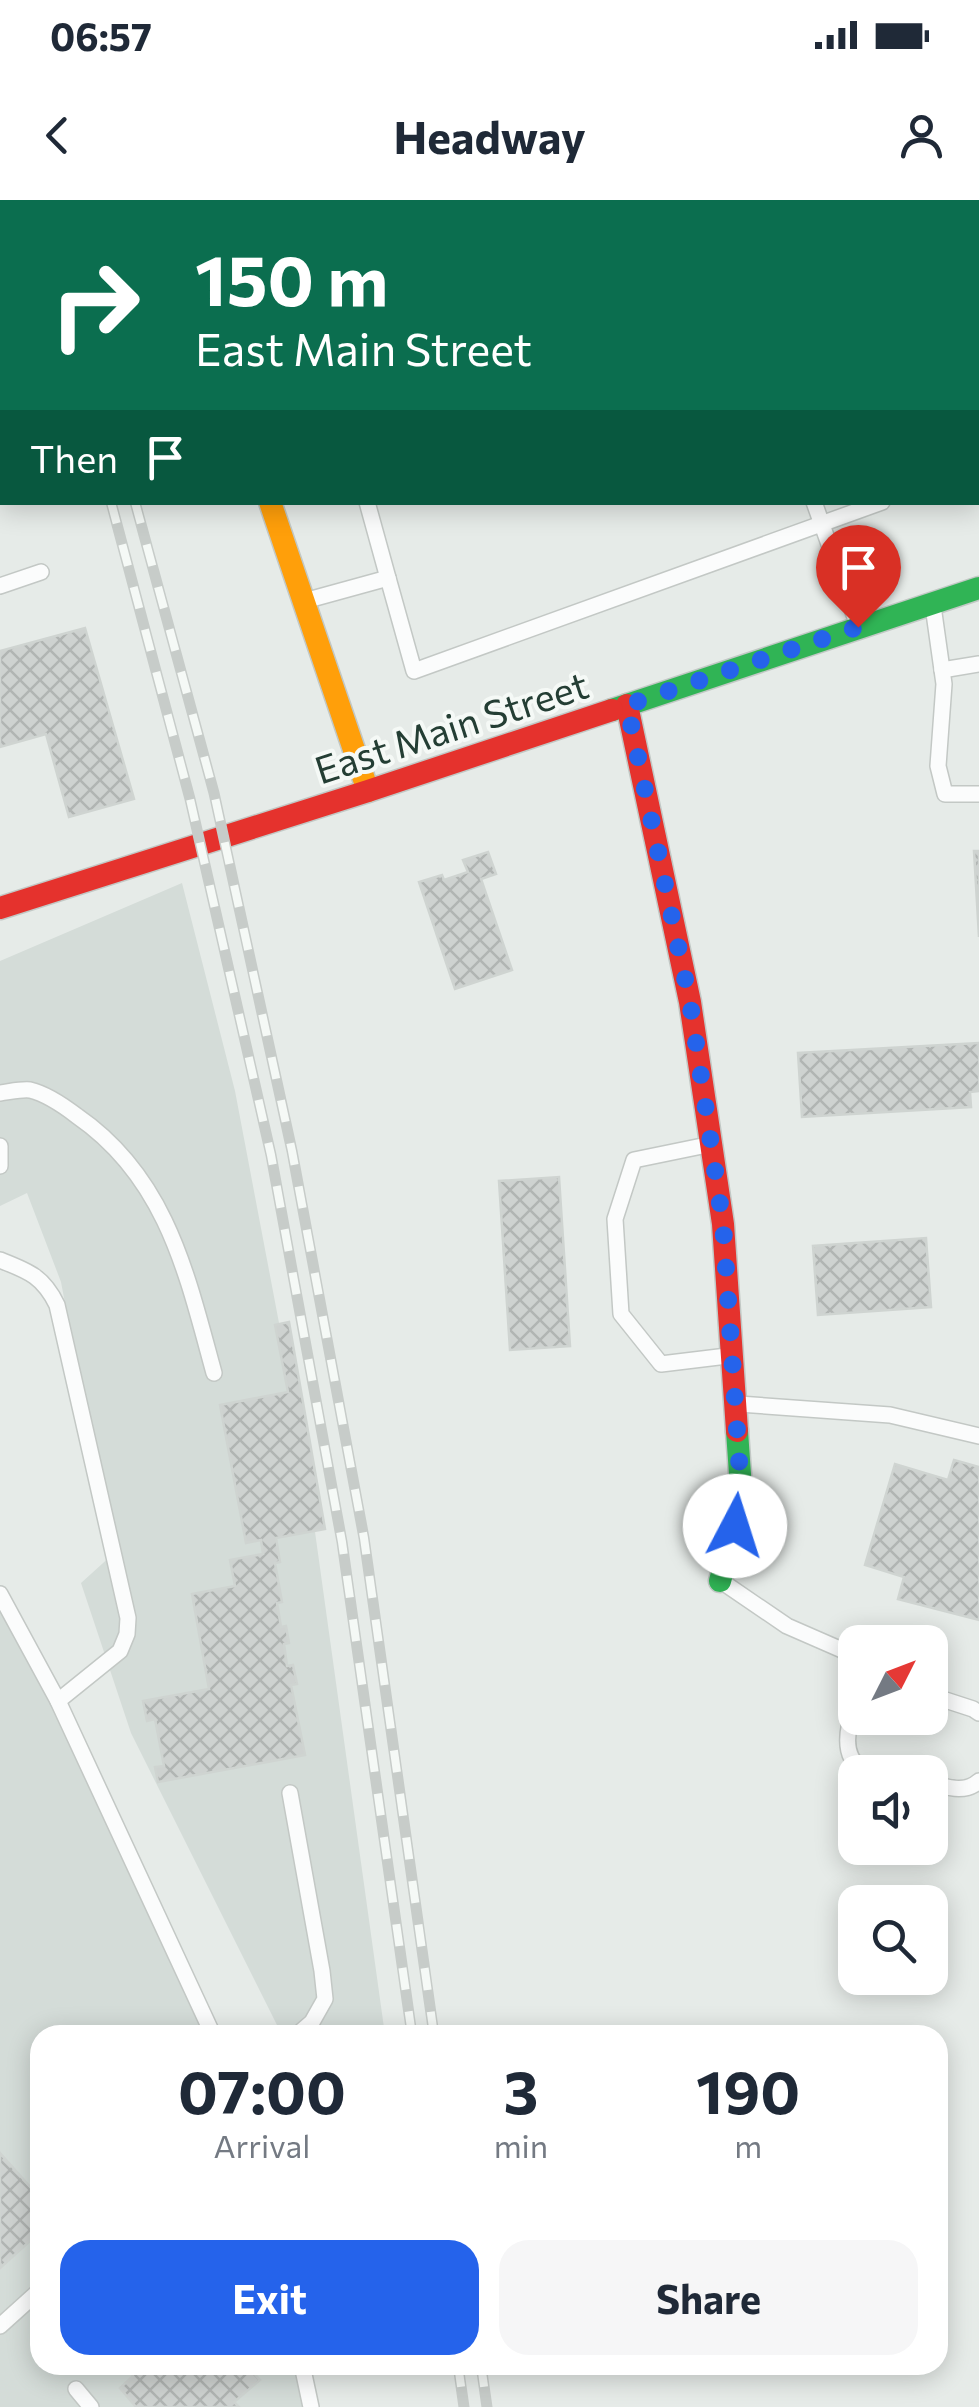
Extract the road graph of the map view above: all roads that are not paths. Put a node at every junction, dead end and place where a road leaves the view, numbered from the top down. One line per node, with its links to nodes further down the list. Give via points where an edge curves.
1 (271, 505): 10 (street)
2 (368, 505): 7 (lane)
3 (815, 505): 5 (lane)
4 (873, 505): 5 (lane)
5 (822, 523): 7 (lane, via 414,670); 12 (lane)
6 (41, 572): 8 (lane)
7 (388, 578): 10 (lane)
8 (0, 586)
9 (979, 588): 11 (street, East Main Street)
10 (304, 602): 16 (street)
11 (932, 602): 12 (street, East Main Street); 14 (lane)
12 (858, 627): 15 (street, East Main Street)
13 (979, 664): 14 (lane)
14 (942, 670): 17 (lane, via 938,766 945,794)
15 (627, 705): 16 (street, East Main Street); 20 (street, via 690,1002)
16 (368, 791): 18 (street, East Main Street)
17 (979, 794)
18 (1, 910)
19 (0, 1093): 25 (lane, via 29,1090 57,1102 122,1153 172,1234)
20 (711, 1144): 24 (street); 24 (lane, via 634,1160 615,1219 621,1314 661,1364)
21 (0, 1146): 22 (lane)
22 (0, 1166)
23 (0, 1260): 31 (lane, via 48,1286 56,1305 128,1618 120,1651)
24 (732, 1356): 26 (street)
25 (214, 1374)
26 (735, 1403): 27 (lane, via 890,1415); 28 (street, via 740,1474)
27 (979, 1436)
28 (720, 1581): 30 (lane, via 788,1626)
29 (0, 1594): 31 (lane)
30 (838, 1648)
31 (58, 1701): 37 (lane)
32 (948, 1701): 33 (lane)
33 (979, 1713)
34 (979, 1781): 35 (lane, via 972,1788)
35 (948, 1787)
36 (290, 1792): 38 (lane, via 325,2000)
37 (208, 2025)
38 (309, 2025)
39 (30, 2299): 40 (lane)
40 (0, 2326)
41 (304, 2375): 44 (lane)
42 (76, 2389): 43 (lane)
43 (91, 2407)
44 (312, 2407)

